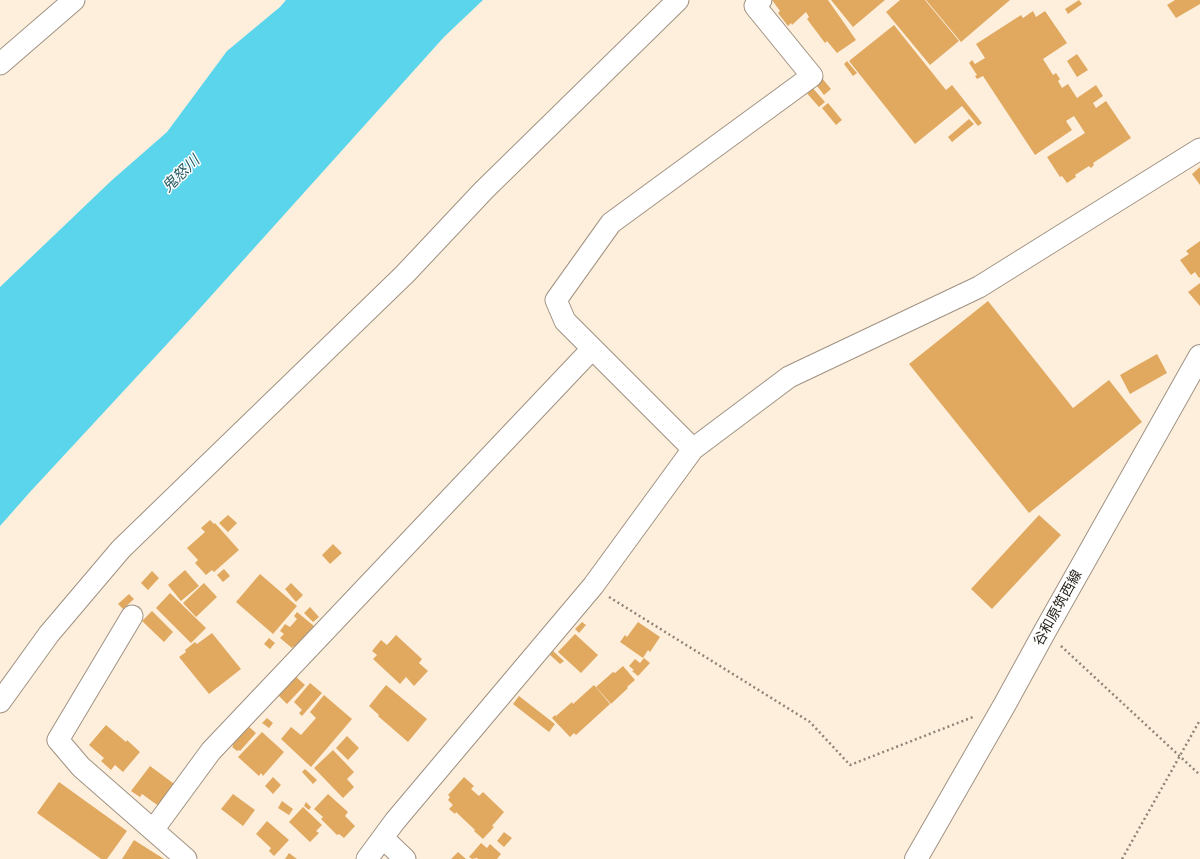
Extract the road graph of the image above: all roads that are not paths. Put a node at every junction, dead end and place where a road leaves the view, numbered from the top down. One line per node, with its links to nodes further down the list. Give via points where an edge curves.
1 (74, 0): 4 (street)
2 (678, 0): 10 (street, via 484,190 406,274 121,550 49,634)
3 (761, 0): 6 (street, via 755,6 812,76 611,223 556,300 565,321)
4 (0, 64)
5 (1200, 149): 8 (street, via 979,287 789,377)
6 (592, 349): 8 (street); 11 (street, via 211,751)
7 (1200, 356): 16 (main road, 谷和原筑西線)
8 (693, 449): 12 (street, via 593,586)
9 (132, 616): 11 (street, via 58,740 81,767)
10 (0, 702)
11 (153, 830): 13 (street)
12 (383, 838): 14 (street); 15 (street)
13 (186, 859)
14 (368, 859)
15 (405, 859)
16 (916, 859)

